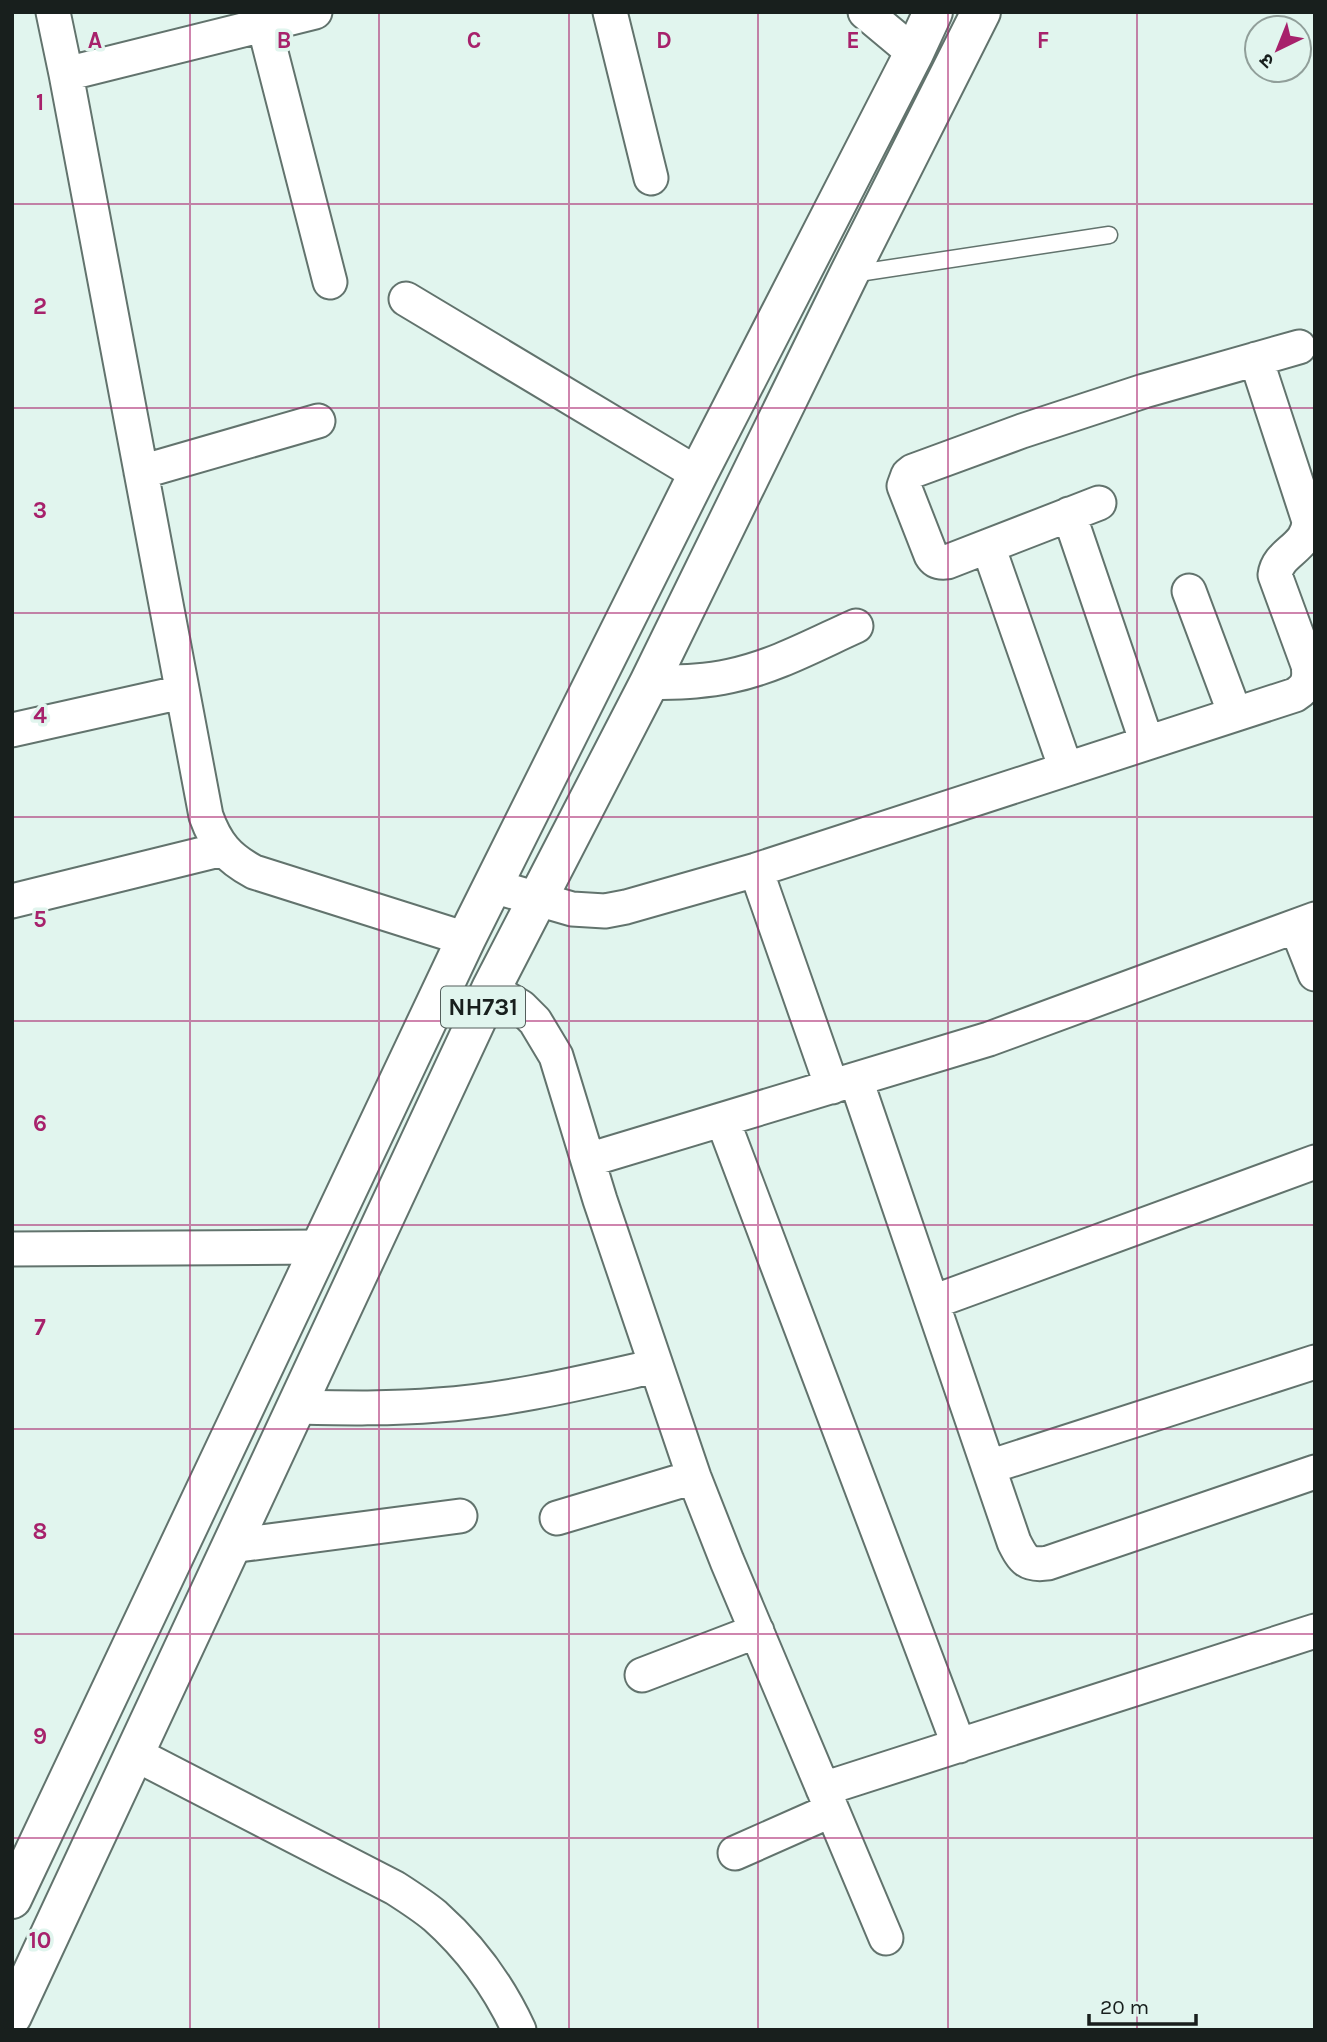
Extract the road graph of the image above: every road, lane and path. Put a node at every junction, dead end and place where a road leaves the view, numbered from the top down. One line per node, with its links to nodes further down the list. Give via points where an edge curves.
1 (53, 12): 9 (street)
2 (315, 12): 7 (street)
3 (610, 12): 10 (street)
4 (865, 12): 8 (street)
5 (933, 12): 8 (highway, NH731)
6 (981, 12): 12 (highway, NH731)
7 (264, 25): 9 (street); 13 (street)
8 (914, 53): 19 (highway, NH731)
9 (66, 74): 18 (street)
10 (651, 178)
11 (1109, 235): 12 (lane)
12 (849, 274): 23 (highway, NH731)
13 (330, 282)
14 (406, 299): 19 (street)
15 (1299, 347): 16 (street)
16 (1256, 359): 20 (street, via 1022,431 908,475 905,491 934,561 947,562); 25 (street, via 1309,522 1306,536 1279,563 1275,575 1309,676 1295,695)
17 (318, 421): 18 (street)
18 (141, 472): 24 (street)
19 (698, 474): 31 (highway, NH731)
20 (988, 546): 27 (street, via 1084,508); 28 (street)
21 (1189, 591): 25 (street)
22 (856, 626): 23 (street, via 732,676)
23 (649, 682): 32 (highway, NH731)
24 (182, 692): 26 (street); 29 (street, via 206,816)
25 (1235, 714): 27 (street)
26 (12, 730)
27 (1147, 743): 28 (street)
28 (1066, 769): 30 (street)
29 (223, 849): 33 (street); 35 (street, via 254,872)
30 (756, 870): 32 (street, via 605,911 572,909); 38 (street)
31 (493, 886): 32 (street); 35 (highway, NH731)
32 (538, 899): 37 (highway, NH731)
33 (12, 901)
34 (1306, 922): 36 (street); 38 (street, via 989,1039)
35 (466, 939): 42 (highway, NH731)
36 (1315, 974)
37 (491, 989): 40 (street, via 521,1007 545,1035 556,1056); 47 (highway, NH731)
38 (844, 1083): 39 (street); 44 (street)
39 (723, 1121): 40 (street); 57 (street)
40 (588, 1160): 46 (street)
41 (1315, 1162): 44 (street)
42 (320, 1247): 43 (street); 61 (highway, NH731)
43 (12, 1249)
44 (933, 1302): 48 (street)
45 (1315, 1362): 48 (street)
46 (656, 1366): 47 (street, via 553,1390 439,1405); 50 (street)
47 (298, 1407): 53 (highway, NH731)
48 (989, 1467): 49 (street, via 1020,1554 1032,1564 1048,1563)
49 (1315, 1472)
50 (694, 1477): 52 (street); 54 (street)
51 (460, 1516): 53 (street)
52 (557, 1518)
53 (231, 1546): 58 (highway, NH731)
54 (757, 1631): 56 (street); 59 (street)
55 (1315, 1631): 57 (street)
56 (642, 1675)
57 (959, 1746): 59 (street)
58 (135, 1754): 63 (highway, NH731); 64 (street, via 395,1888 434,1915 470,1951 505,1998)
59 (828, 1800): 60 (street); 62 (street)
60 (735, 1853)
61 (12, 1899)
62 (886, 1938)
63 (12, 2016)
64 (519, 2030)

